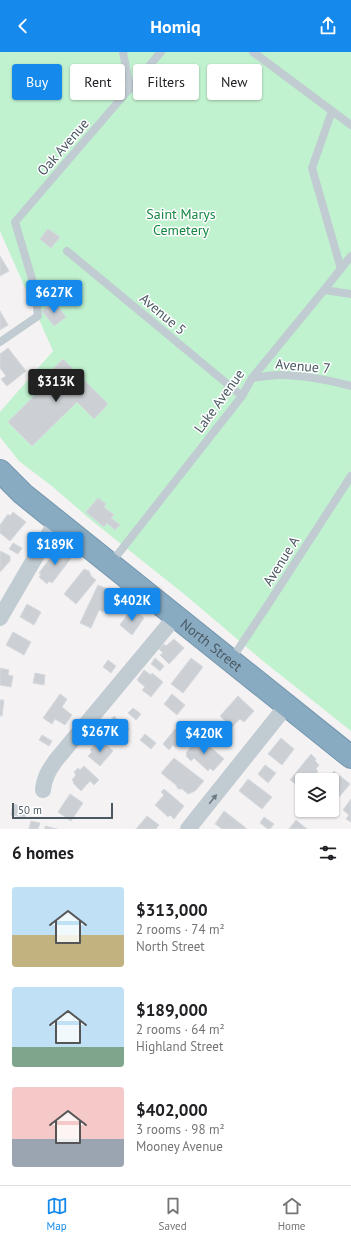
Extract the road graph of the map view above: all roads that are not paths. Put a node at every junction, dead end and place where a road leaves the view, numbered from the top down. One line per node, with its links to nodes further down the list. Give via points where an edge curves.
1 (123, 52): 4 (lane)
2 (161, 52): 4 (lane, Oak Avenue)
3 (253, 52): 5 (lane)
4 (130, 89): 12 (lane, Oak Avenue, via 15,222 35,289 38,316)
5 (332, 112): 6 (lane); 9 (lane, via 312,168)
6 (351, 125)
7 (67, 251): 15 (lane, Avenue 5)
8 (351, 256): 9 (lane, Lake Avenue)
9 (341, 269): 10 (lane, Lake Avenue)
10 (324, 290): 11 (lane); 13 (lane, Lake Avenue)
11 (351, 294)
12 (0, 342)
13 (252, 378): 14 (lane, Avenue 7, via 301,376); 15 (lane, Lake Avenue)
14 (351, 386)
15 (242, 396): 19 (lane, Lake Avenue)
16 (0, 471): 18 (highway, North Street, via 23,494)
17 (351, 476): 22 (lane, Avenue A)
18 (57, 520): 19 (highway, North Street); 21 (street)
19 (110, 563): 20 (highway, North Street)
20 (176, 616): 22 (highway, North Street); 25 (street, via 56,760 44,781)
21 (0, 618)
22 (231, 660): 23 (highway, North Street)
23 (287, 705): 24 (highway, North Street); 26 (street, one-way to 23)
24 (350, 755)
25 (43, 790)
26 (188, 829)

